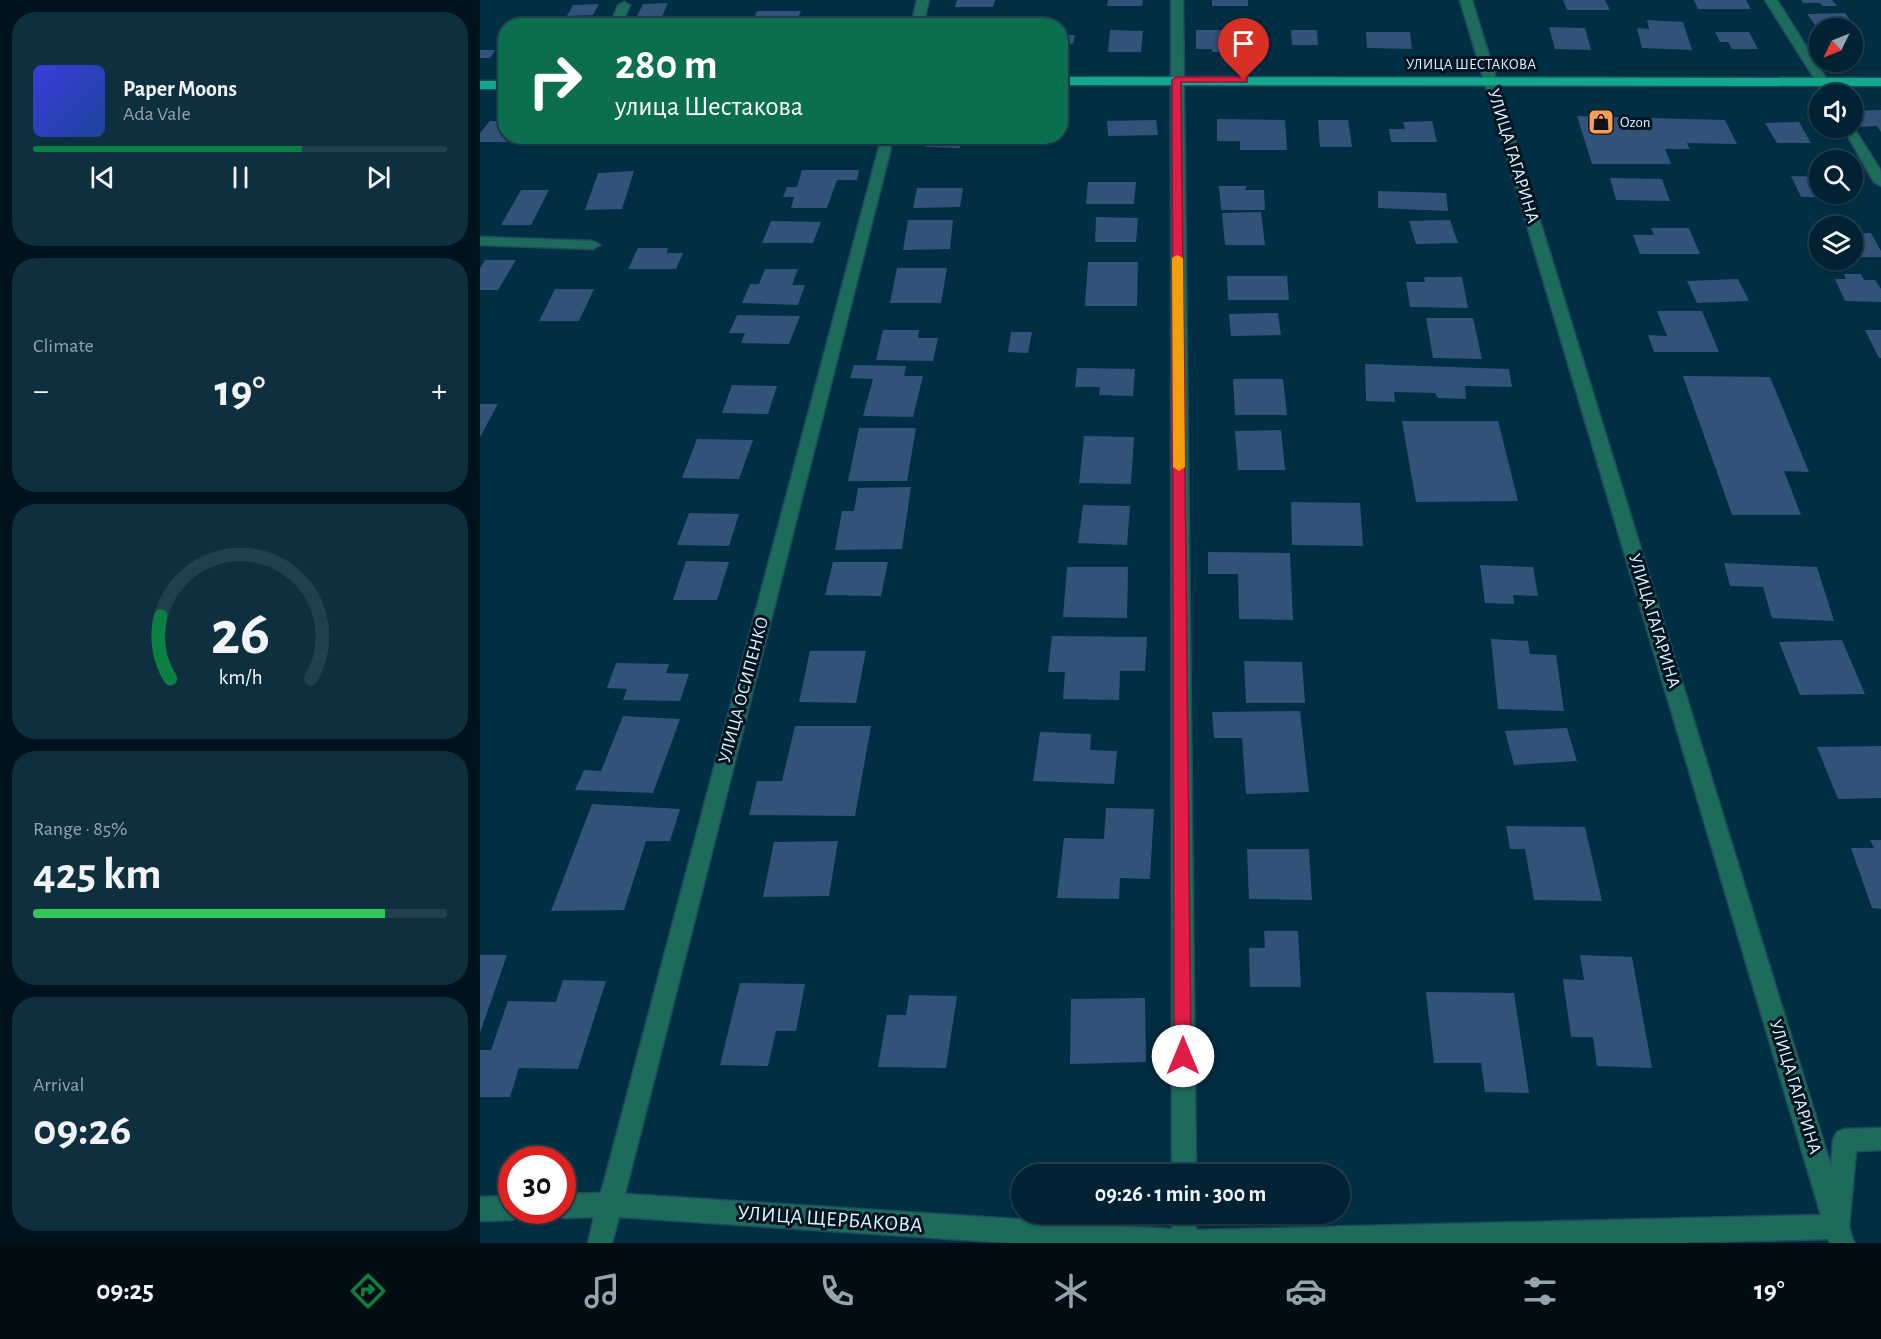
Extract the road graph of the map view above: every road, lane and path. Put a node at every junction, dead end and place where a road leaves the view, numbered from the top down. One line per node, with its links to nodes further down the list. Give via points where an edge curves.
1 (923, 0): 7 (street)
2 (1177, 0): 8 (street)
3 (1466, 0): 10 (street, УЛИЦА ГАГАРИНА)
4 (1771, 0): 11 (street)
5 (624, 5): 6 (street)
6 (618, 18)
7 (919, 18)
8 (1176, 80): 9 (main road, УЛИЦА ШЕСТАКОВА); 10 (main road, УЛИЦА ШЕСТАКОВА); 21 (street)
9 (1068, 81)
10 (1491, 81): 11 (main road, УЛИЦА ШЕСТАКОВА); 27 (street, УЛИЦА ГАГАРИНА)
11 (1822, 82): 12 (main road, УЛИЦА ШЕСТАКОВА)
12 (1881, 82)
13 (480, 85): 14 (main road)
14 (498, 85)
15 (1855, 138): 17 (street)
16 (886, 144): 22 (street, УЛИЦА ОСИПЕНКО)
17 (1881, 182)
18 (480, 241): 19 (street)
19 (593, 245)
20 (1881, 1139): 27 (street, via 1845,1140)
21 (1184, 1164)
22 (610, 1205): 23 (street, УЛИЦА ЩЕРБАКОВА); 28 (street, УЛИЦА ЩЕРБАКОВА); 29 (street, УЛИЦА ОСИПЕНКО)
23 (576, 1206)
24 (498, 1208): 25 (street)
25 (480, 1209)
26 (1184, 1224): 28 (street)
27 (1840, 1235): 28 (street, УЛИЦА ЩЕРБАКОВА)
28 (1184, 1242)
29 (600, 1243)

